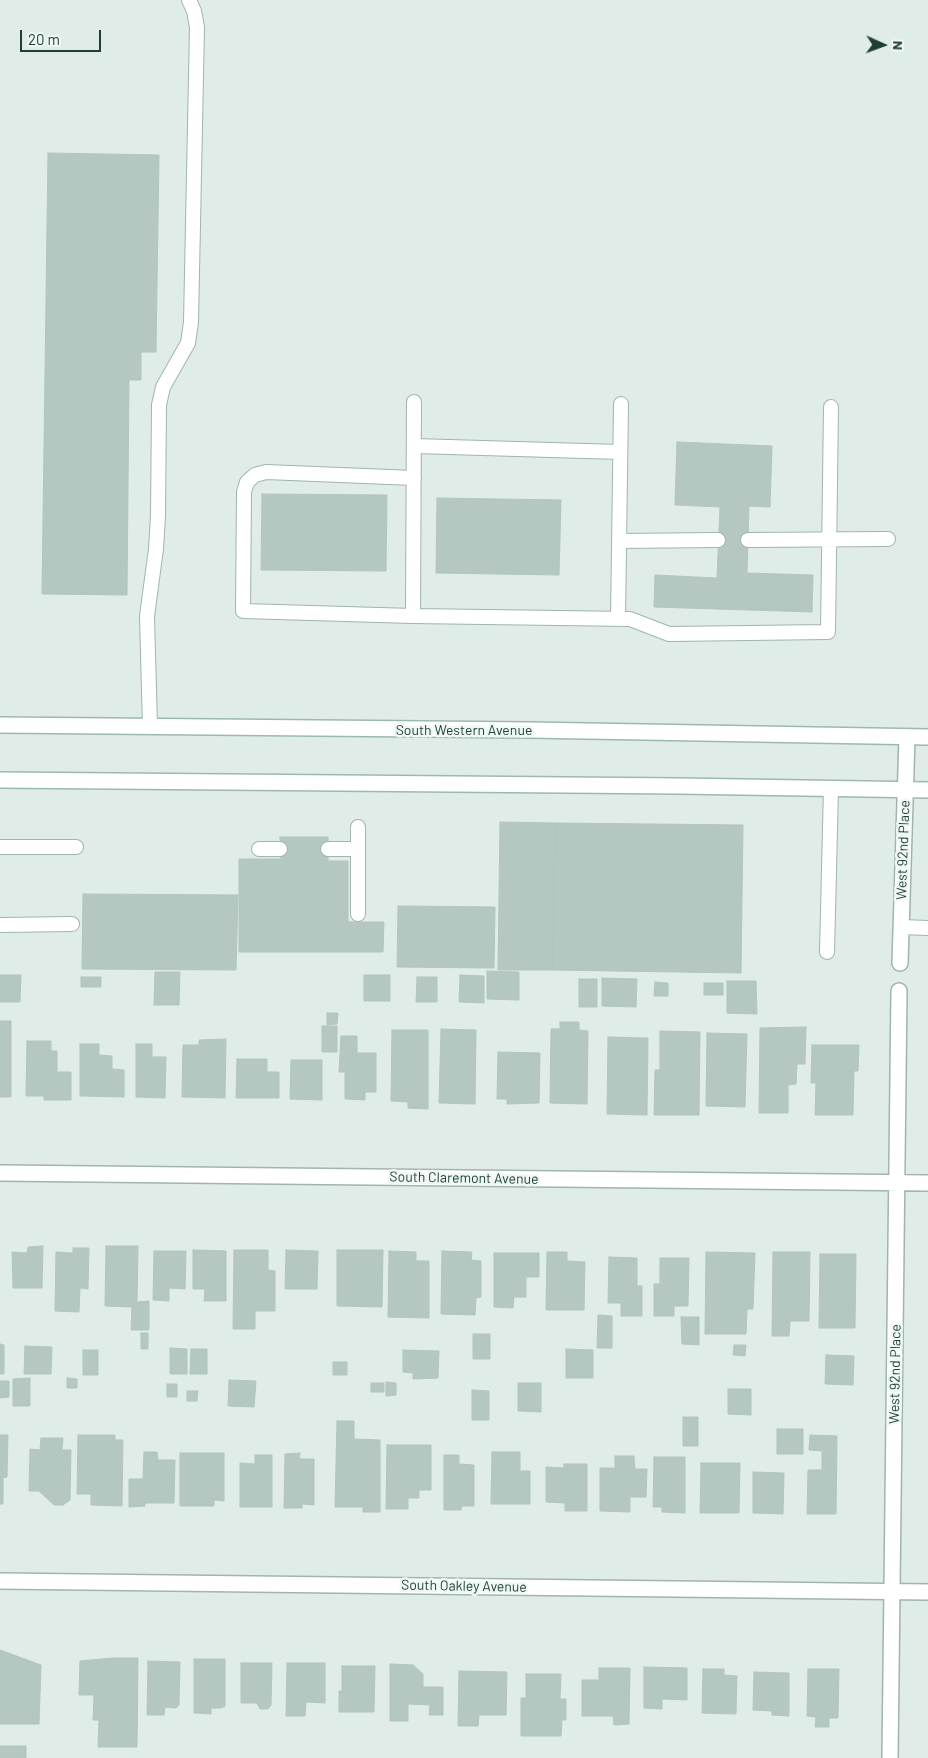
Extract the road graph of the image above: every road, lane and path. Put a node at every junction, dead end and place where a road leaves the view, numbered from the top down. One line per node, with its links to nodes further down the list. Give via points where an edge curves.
1 (189, 0): 16 (lane, via 197,27 191,322 188,343 163,387 160,405 156,549 147,616)
2 (414, 402): 5 (lane)
3 (621, 404): 6 (lane)
4 (831, 407): 8 (lane)
5 (414, 446): 6 (lane); 7 (lane)
6 (620, 452): 10 (lane)
7 (414, 478): 13 (lane); 13 (lane, via 266,472 254,475 246,482 244,492 243,611)
8 (829, 539): 9 (lane); 12 (lane); 14 (lane, via 828,632 669,634 630,619)
9 (888, 539)
10 (619, 540): 11 (lane); 14 (lane)
11 (718, 540)
12 (748, 540)
13 (413, 616): 14 (lane)
14 (618, 619)
15 (0, 726): 16 (street, South Western Avenue)
16 (150, 727): 17 (street, South Western Avenue)
17 (906, 737): 18 (street, South Western Avenue); 21 (street, West 92nd Place)
18 (928, 737)
19 (0, 780): 20 (street)
20 (831, 788): 21 (street); 35 (lane)
21 (905, 790): 22 (street); 33 (street, West 92nd Place)
22 (928, 790)
23 (358, 827): 29 (lane)
24 (76, 847): 25 (lane)
25 (0, 848)
26 (259, 849): 27 (lane)
27 (280, 849)
28 (328, 849): 29 (lane)
29 (358, 849): 30 (lane)
30 (358, 914)
31 (72, 924): 32 (lane)
32 (0, 925)
33 (901, 928): 34 (lane); 36 (street, West 92nd Place)
34 (928, 928)
35 (827, 952)
36 (900, 963)
37 (899, 991): 39 (street, West 92nd Place)
38 (0, 1173): 39 (street, South Claremont Avenue)
39 (897, 1183): 40 (street, South Claremont Avenue); 42 (street, West 92nd Place)
40 (928, 1184)
41 (0, 1581): 42 (street, South Oakley Avenue)
42 (892, 1591): 43 (street, South Oakley Avenue); 44 (street, West 92nd Place)
43 (928, 1592)
44 (890, 1758)

